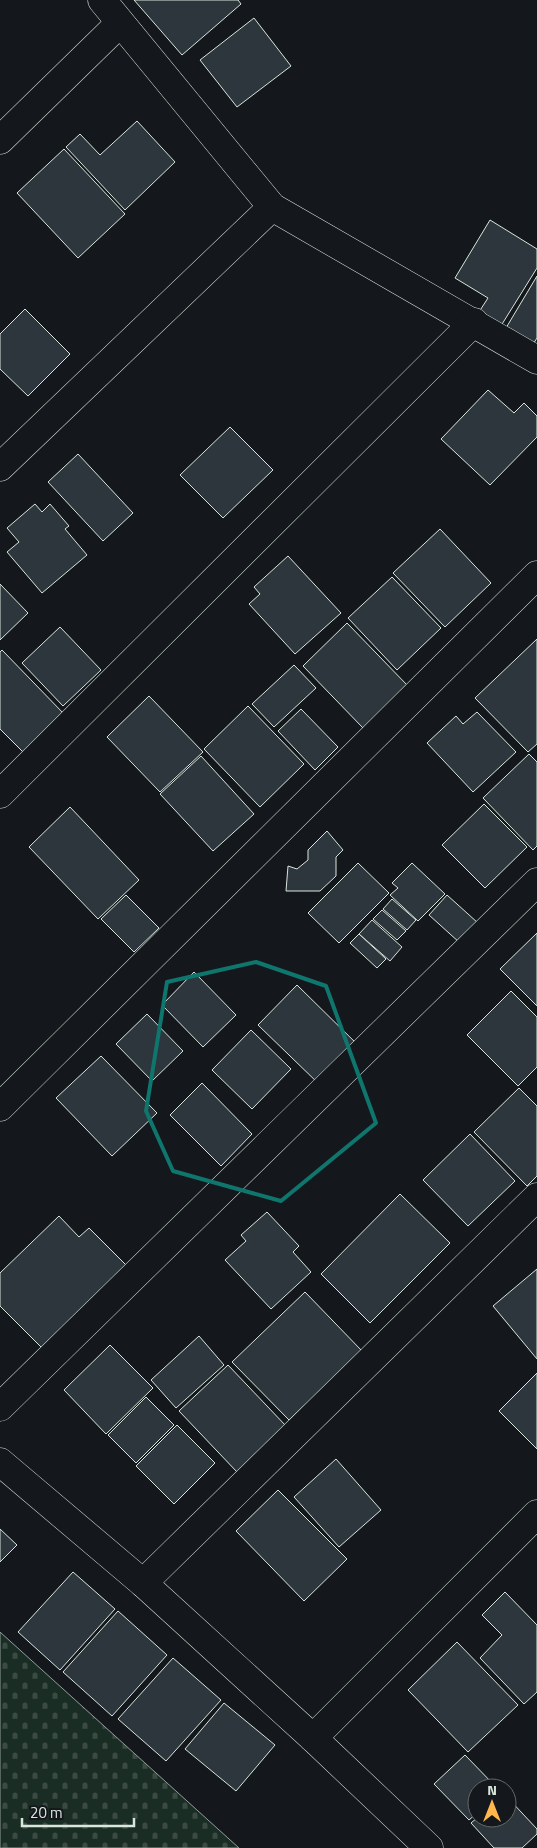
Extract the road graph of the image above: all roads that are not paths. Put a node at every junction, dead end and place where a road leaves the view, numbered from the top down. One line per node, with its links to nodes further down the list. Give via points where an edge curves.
1 (102, 0): 2 (street)
2 (120, 23): 3 (street); 4 (street)
3 (0, 140)
4 (272, 206): 5 (street); 7 (street)
5 (474, 322): 6 (street); 9 (street)
6 (537, 360)
7 (0, 467)
8 (537, 575): 11 (street)
9 (0, 794)
10 (537, 882): 13 (street)
11 (0, 1107)
12 (537, 1197): 16 (street)
13 (0, 1407)
14 (0, 1462): 16 (street)
15 (537, 1514): 17 (street)
16 (143, 1583): 17 (street)
17 (312, 1738): 18 (street)
18 (429, 1848)

